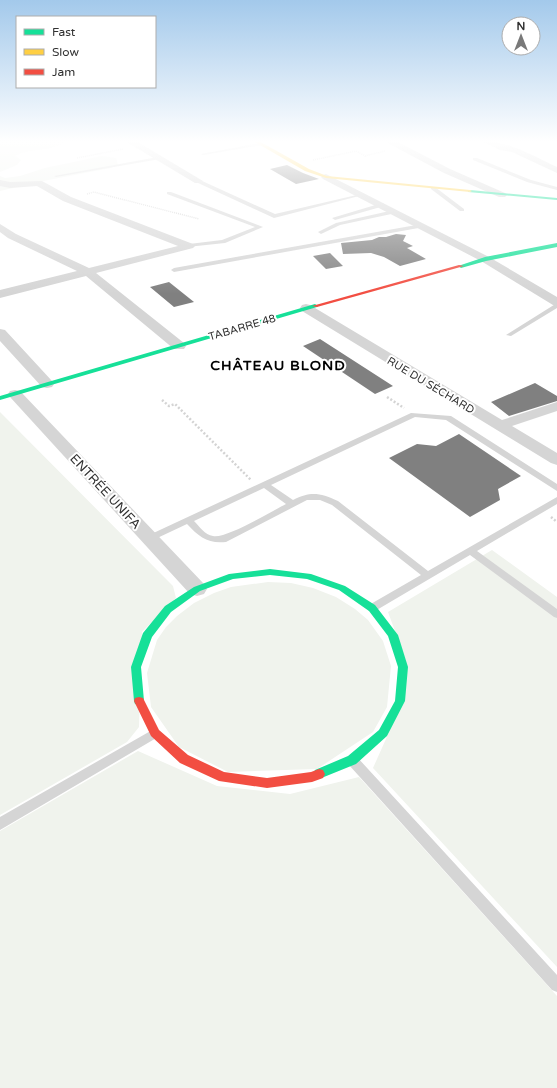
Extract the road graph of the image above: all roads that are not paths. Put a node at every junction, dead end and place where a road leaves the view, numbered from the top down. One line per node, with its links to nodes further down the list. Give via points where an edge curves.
1 (54, 192): 19 (street, via 67,199)
2 (221, 192): 8 (lane, via 274,216)
3 (355, 192): 8 (street)
4 (438, 192): 12 (lane)
5 (470, 192): 9 (street)
6 (495, 192): 9 (street)
7 (169, 193): 19 (lane, via 260,228 223,242)
8 (361, 195): 11 (street)
9 (502, 195): 10 (street)
10 (557, 197)
11 (382, 205): 13 (street); 14 (lane)
12 (462, 210)
13 (394, 212): 15 (street); 17 (lane, via 338,224)
14 (335, 218)
15 (422, 226): 20 (street); 21 (lane)
16 (0, 227): 22 (street, via 12,236)
17 (321, 232)
18 (557, 245): 20 (street, TABARRE 48)
19 (190, 246): 22 (street)
20 (485, 259): 24 (street); 25 (street, TABARRE 48)
21 (174, 270)
22 (88, 272): 23 (street); 28 (street)
23 (0, 294)
24 (557, 303): 27 (lane)
25 (306, 308): 28 (street, TABARRE 48); 32 (street, RUE DU SÉCHARD)
26 (0, 333): 29 (street)
27 (509, 335)
28 (178, 346): 29 (street, TABARRE 48)
29 (47, 384): 30 (street, TABARRE 48)
30 (7, 396): 39 (street, ENTRÉE UNIFA)
31 (557, 406): 32 (street)
32 (499, 426): 33 (street, RUE DU SÉCHARD)
33 (557, 460)
34 (262, 486): 35 (lane, via 414,415 448,418); 37 (lane); 38 (lane)
35 (557, 488)
36 (557, 500): 40 (lane)
37 (292, 504): 38 (lane, via 218,541 206,538); 41 (lane, via 313,496 329,500)
38 (188, 520): 39 (lane)
39 (150, 538): 42 (street, ENTRÉE UNIFA)
40 (471, 551): 41 (lane); 44 (lane)
41 (428, 576): 43 (lane)
42 (197, 588): 43 (street, via 232,576 270,572 308,576 342,588); 45 (street, via 168,609 147,636 136,667 139,701)
43 (372, 608): 46 (street, via 393,635 403,667 400,701 383,733)
44 (557, 614)
45 (155, 733): 46 (street, via 184,759 223,777 267,783 312,777); 47 (lane)
46 (352, 760): 48 (lane)
47 (0, 824)
48 (557, 985)

